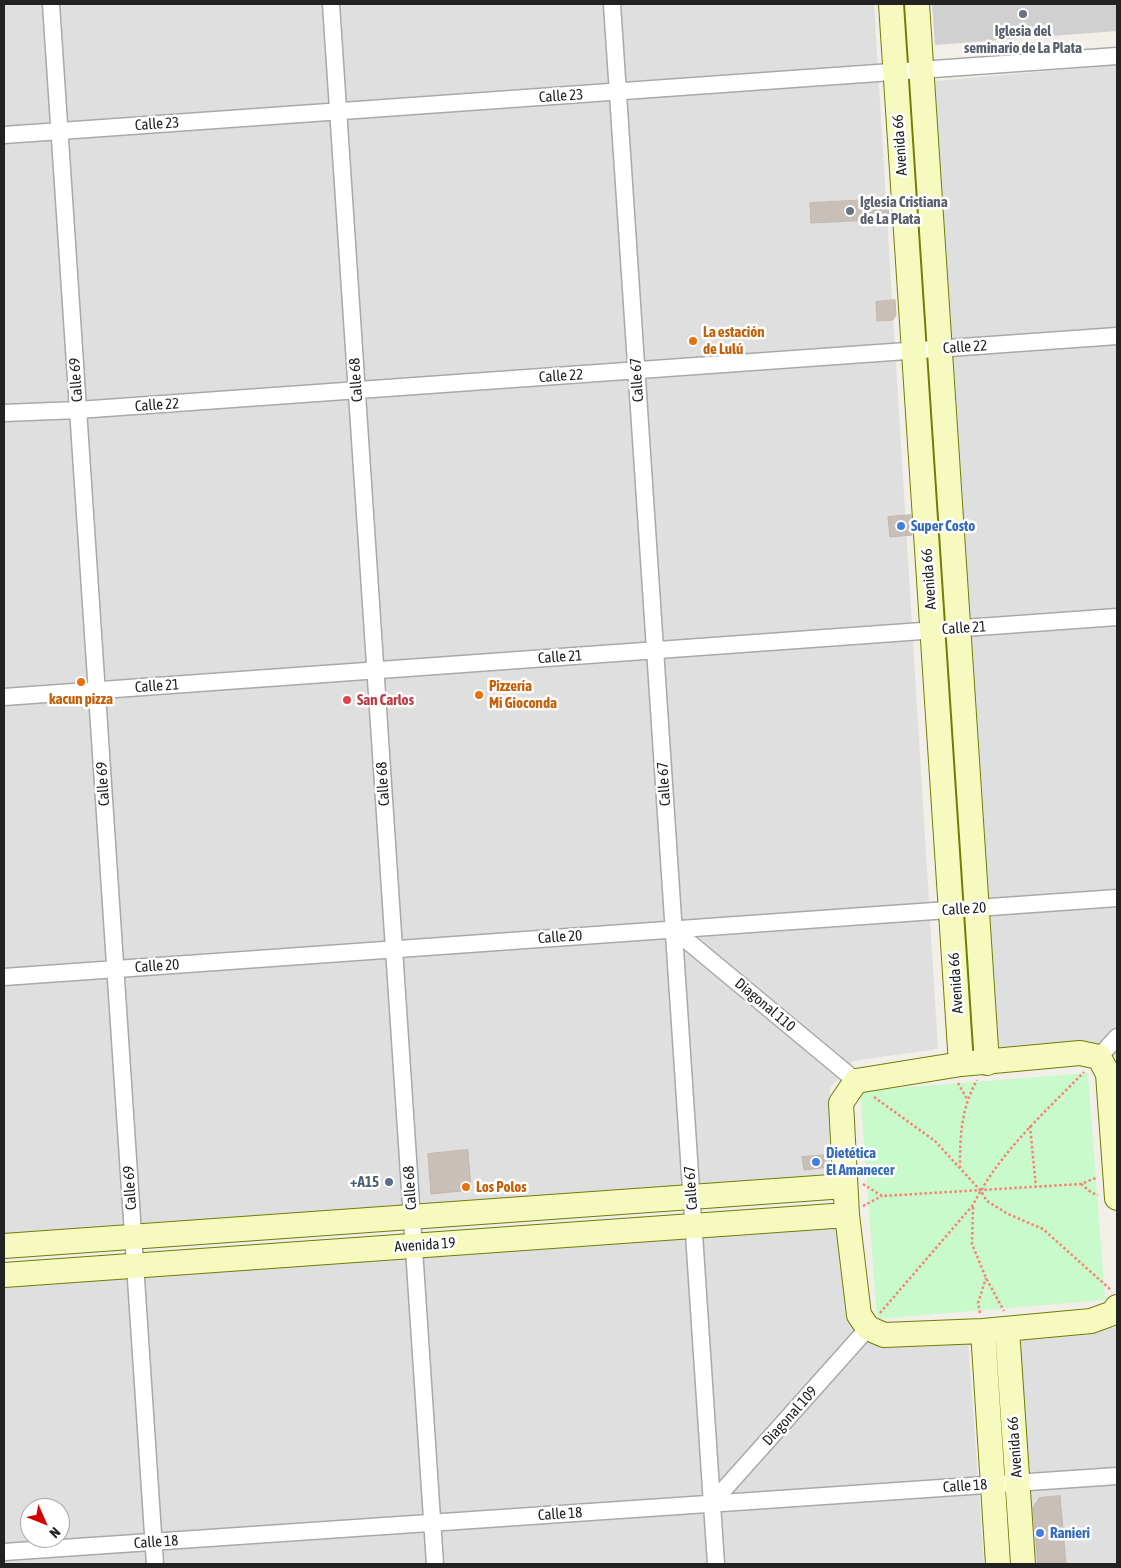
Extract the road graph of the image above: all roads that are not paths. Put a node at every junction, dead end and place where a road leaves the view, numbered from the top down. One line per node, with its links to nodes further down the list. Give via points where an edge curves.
1 (51, 4): 11 (street, Calle 69)
2 (331, 4): 10 (street, Calle 68)
3 (612, 4): 9 (street, Calle 67)
4 (891, 4): 8 (main road, Avenida 66)
5 (917, 4): 7 (main road, Avenida 66)
6 (1117, 56): 7 (street, Calle 23)
7 (921, 70): 8 (street, Calle 23); 14 (main road, Avenida 66)
8 (895, 72): 9 (street, Calle 23); 15 (main road, Avenida 66)
9 (618, 92): 10 (street, Calle 23); 16 (street, Calle 67)
10 (338, 112): 11 (street, Calle 23); 17 (street, Calle 68)
11 (60, 131): 12 (street, Calle 23); 18 (street, Calle 69)
12 (4, 135)
13 (1117, 336): 14 (street, Calle 22)
14 (940, 349): 15 (street, Calle 22); 21 (main road, Avenida 66)
15 (914, 351): 16 (street, Calle 22); 22 (main road, Avenida 66)
16 (636, 371): 17 (street, Calle 22); 23 (street, Calle 67)
17 (357, 390): 18 (street, Calle 22); 24 (street, Calle 68)
18 (78, 410): 19 (street, Calle 22); 25 (street, Calle 69)
19 (4, 413)
20 (1117, 618): 21 (street, Calle 21)
21 (958, 629): 22 (street, Calle 21); 28 (main road, Avenida 66)
22 (932, 631): 23 (street, Calle 21); 29 (main road, Avenida 66)
23 (655, 650): 24 (street, Calle 21); 30 (street, Calle 67)
24 (375, 670): 25 (street, Calle 21); 31 (street, Calle 68)
25 (97, 690): 26 (street, Calle 21); 32 (street, Calle 69)
26 (4, 697)
27 (1117, 898): 28 (street, Calle 20)
28 (977, 908): 29 (street, Calle 20); 36 (main road, Avenida 66)
29 (951, 910): 30 (street, Calle 20); 37 (main road, Avenida 66)
30 (673, 929): 31 (street, Calle 20); 38 (street, Diagonal 110); 41 (street, Calle 67)
31 (394, 949): 32 (street, Calle 20); 44 (street, Calle 68)
32 (116, 969): 33 (street, Calle 20); 46 (street, Calle 69)
33 (4, 977)
34 (1117, 1037): 35 (street)
35 (1099, 1057): 36 (main road, via 1080,1053); 39 (main road, via 1108,1074)
36 (987, 1063): 37 (main road)
37 (961, 1064): 38 (main road)
38 (856, 1081): 40 (main road, via 841,1103)
39 (1116, 1170): 42 (main road)
40 (845, 1186): 41 (main road, Avenida 19); 43 (main road)
41 (691, 1197): 44 (main road, Avenida 19); 45 (street, Calle 67)
42 (1117, 1198)
43 (847, 1215): 45 (main road, Avenida 19); 52 (main road, via 859,1315)
44 (412, 1217): 46 (main road, Avenida 19); 48 (street, Calle 68)
45 (693, 1226): 48 (main road, Avenida 19); 58 (street, Calle 67)
46 (133, 1236): 47 (main road, Avenida 19); 49 (street, Calle 69)
47 (4, 1246)
48 (414, 1246): 49 (main road, Avenida 19); 59 (street, Calle 68)
49 (135, 1265): 50 (main road, Avenida 19); 60 (street, Calle 69)
50 (4, 1275)
51 (1116, 1308): 53 (main road, via 1091,1321)
52 (868, 1328): 54 (main road, via 884,1335); 58 (street, Diagonal 109)
53 (1007, 1329): 54 (main road); 56 (main road, Avenida 66)
54 (983, 1331): 57 (main road, Avenida 66)
55 (1117, 1476): 56 (street, Calle 18)
56 (1017, 1483): 57 (street, Calle 18); 66 (main road, Avenida 66)
57 (993, 1484): 58 (street, Calle 18); 65 (main road, Avenida 66)
58 (712, 1504): 59 (street, Calle 18); 64 (street, Calle 67)
59 (432, 1523): 60 (street, Calle 18); 63 (street, Calle 68)
60 (154, 1542): 61 (street, Calle 18); 62 (street, Calle 69)
61 (4, 1552)
62 (155, 1564)
63 (435, 1564)
64 (716, 1564)
65 (998, 1564)
66 (1023, 1564)

